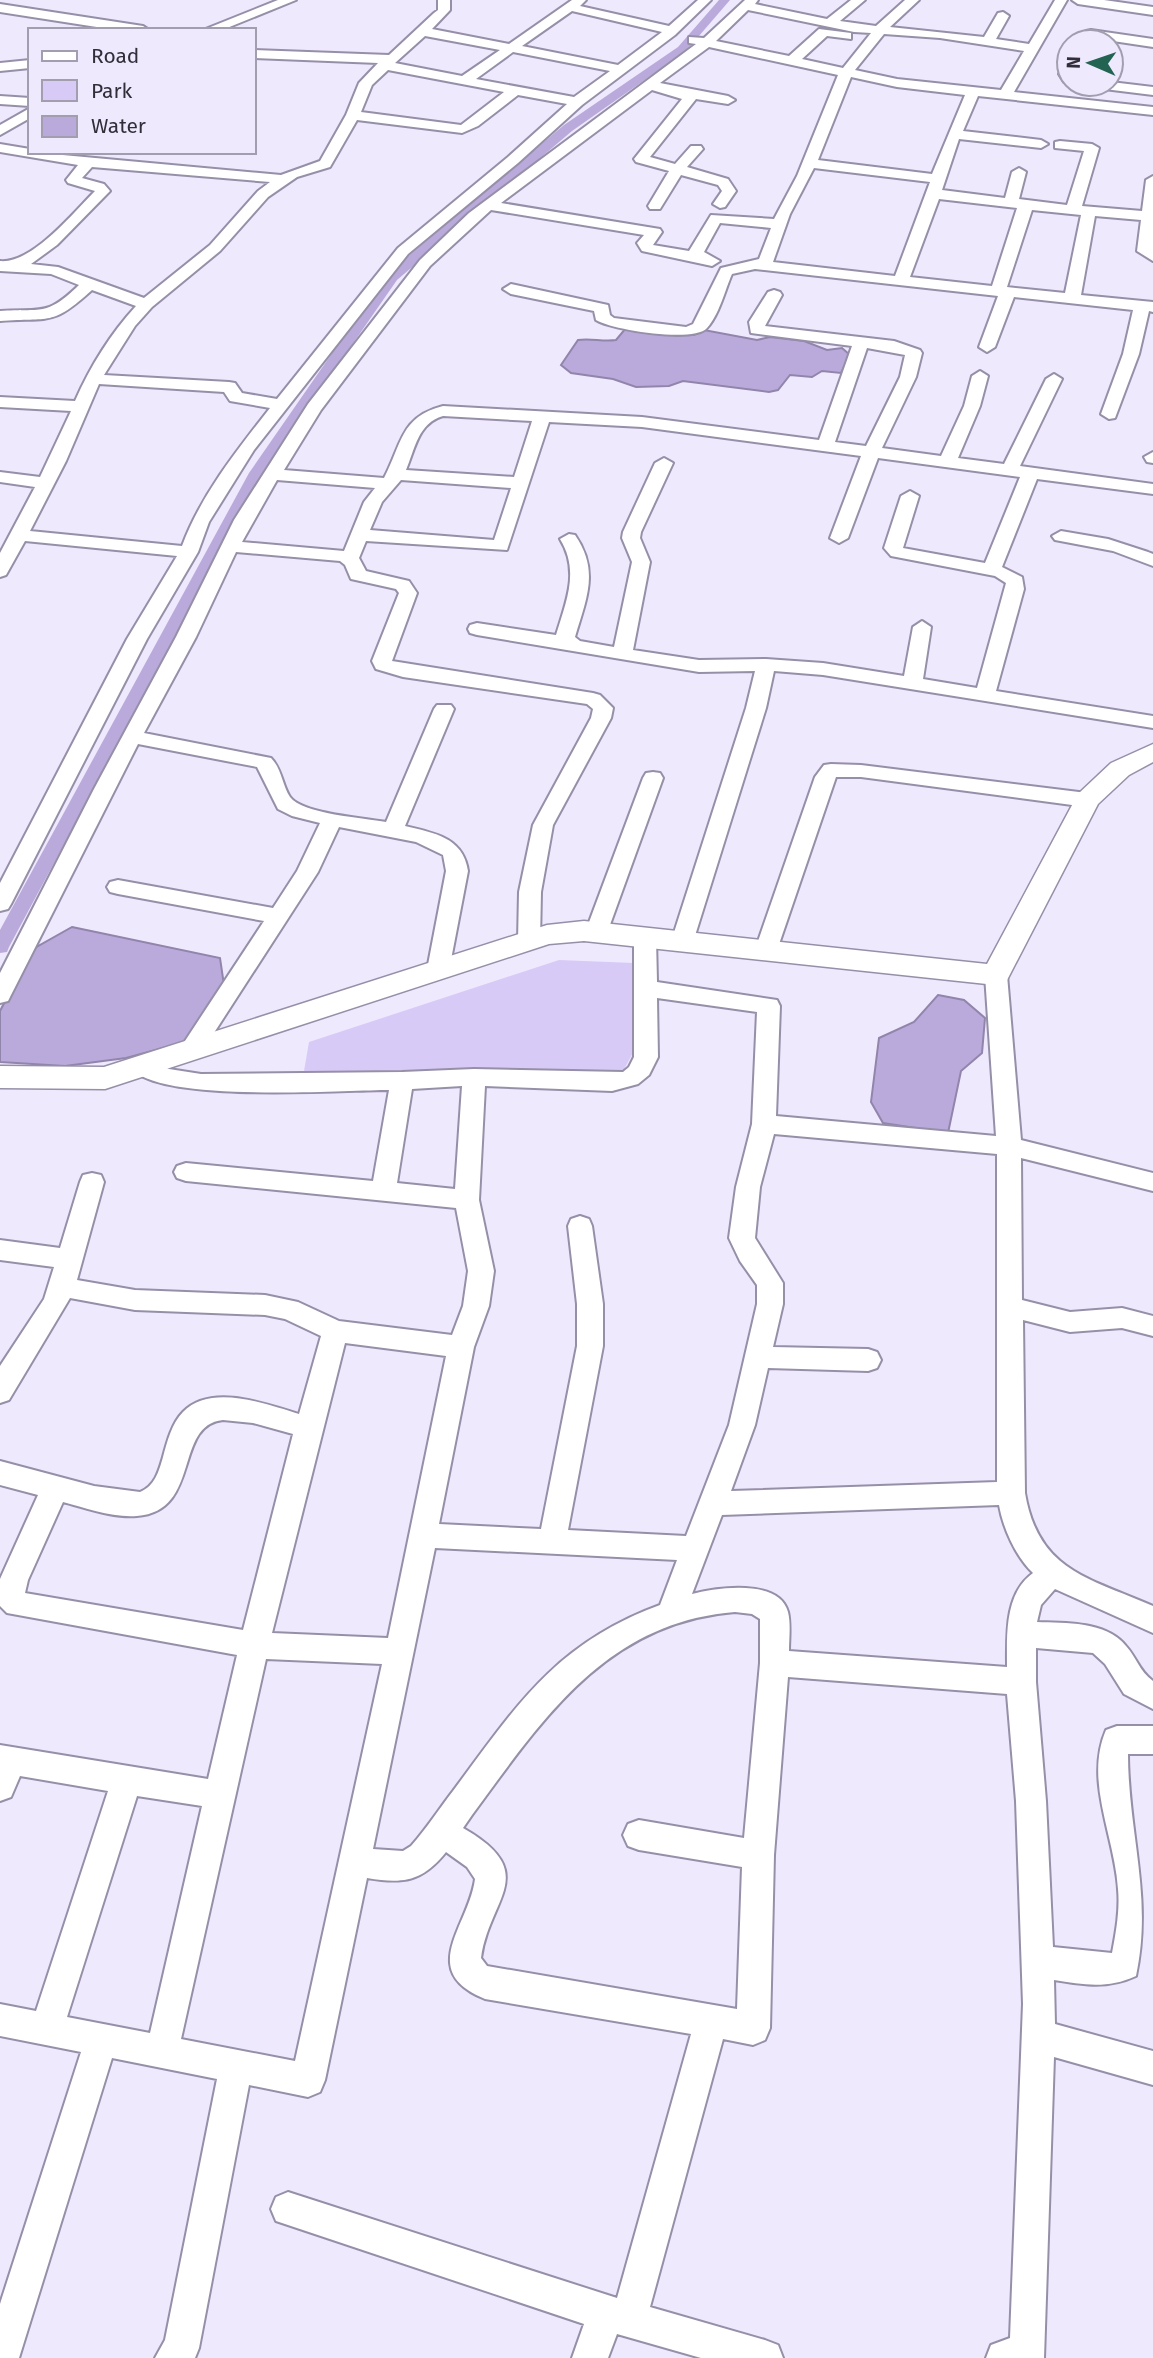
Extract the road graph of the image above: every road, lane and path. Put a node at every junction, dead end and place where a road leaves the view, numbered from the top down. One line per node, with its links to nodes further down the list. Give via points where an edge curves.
1 (251, 0): 11 (street)
2 (290, 0): 11 (street)
3 (444, 0): 19 (street, via 444,10)
4 (705, 0): 21 (street)
5 (859, 0): 15 (street)
6 (913, 0): 20 (street)
7 (1062, 0): 25 (street)
8 (1077, 0): 16 (street)
9 (749, 3): 15 (street); 24 (street)
10 (575, 4): 21 (street); 27 (street)
11 (274, 7): 18 (street)
12 (0, 8): 17 (street)
13 (1153, 11): 16 (street)
14 (1003, 16): 22 (street)
15 (830, 23): 20 (street)
16 (1099, 24): 26 (street)
17 (128, 28)
18 (215, 28)
19 (421, 32): 27 (street); 30 (street)
20 (878, 32): 22 (street); 34 (street)
21 (675, 34): 24 (street); 33 (street)
22 (992, 35): 25 (street)
23 (854, 38): 29 (street, via 824,32)
24 (704, 42): 29 (street); 36 (street)
25 (1037, 43): 42 (street)
26 (1153, 43)
27 (515, 47): 33 (street); 35 (street)
28 (256, 54): 30 (street)
29 (792, 61): 34 (street)
30 (386, 62): 35 (street); 49 (street, via 366,83)
31 (28, 64): 32 (street)
32 (0, 67)
33 (621, 69): 46 (street)
34 (846, 72): 40 (street); 57 (street)
35 (465, 80): 38 (street)
36 (650, 85): 41 (street); 65 (street)
37 (1125, 88): 39 (street)
38 (516, 90): 46 (street); 49 (street, via 474,125 462,129)
39 (1153, 91)
40 (973, 92): 42 (street); 51 (street)
41 (687, 94): 44 (street); 58 (street, via 685,106 641,159)
42 (1006, 94): 47 (street)
43 (0, 100): 45 (street)
44 (728, 100)
45 (28, 102)
46 (577, 102): 91 (street, via 396,258)
47 (1153, 111)
48 (28, 113): 50 (street)
49 (353, 115): 60 (street, via 325,164)
50 (0, 131)
51 (954, 134): 52 (street); 62 (street)
52 (1041, 144)
53 (1060, 145): 67 (street, via 1093,148)
54 (0, 148): 56 (street)
55 (696, 149): 58 (street)
56 (88, 163): 60 (street); 74 (street, via 73,180 103,191 52,242)
57 (810, 163): 62 (street); 69 (street)
58 (677, 170): 64 (street, via 723,182 729,191); 66 (street)
59 (1019, 172): 63 (street)
60 (281, 180): 82 (street, via 197,265)
61 (1153, 180): 68 (street)
62 (936, 187): 63 (street); 77 (street, via 902,278)
63 (1019, 203): 67 (street); 79 (street)
64 (720, 204)
65 (486, 205): 71 (street, via 655,232 645,243 647,248); 101 (street, via 419,272 314,408)
66 (654, 206)
67 (1081, 210): 68 (street); 81 (street)
68 (1152, 216): 70 (street, via 1145,251)
69 (780, 224): 71 (street, via 716,218 697,248); 72 (street, via 765,263)
70 (1153, 256)
71 (701, 258): 75 (street)
72 (758, 265): 75 (street); 77 (street)
73 (0, 266): 74 (street)
74 (18, 266): 76 (street, via 53,270)
75 (737, 267): 78 (street, via 726,271 700,327 688,332 610,322 601,317 603,308)
76 (91, 283): 82 (street); 84 (street, via 56,312)
77 (911, 283): 79 (street)
78 (511, 289)
79 (1003, 291): 81 (street); 86 (street)
80 (774, 295): 85 (street, via 757,330)
81 (1072, 299): 83 (street)
82 (146, 304): 88 (street)
83 (1147, 307): 93 (street)
84 (0, 316)
85 (861, 342): 95 (street); 96 (street, via 914,353 905,384)
86 (987, 347)
87 (980, 376): 98 (street)
88 (93, 379): 91 (street, via 229,387 236,397); 92 (street)
89 (1054, 379): 99 (street)
90 (0, 402): 92 (street)
91 (283, 405): 114 (street, via 237,462 200,522)
92 (80, 406): 104 (street)
93 (1110, 414)
94 (542, 416): 95 (street, via 642,422); 103 (street, via 432,412 413,431); 105 (street)
95 (825, 447): 96 (street)
96 (871, 453): 98 (street); 111 (street)
97 (664, 463): 122 (street, via 632,532 641,562)
98 (947, 463): 99 (street)
99 (1009, 472): 100 (street)
100 (1031, 472): 106 (street); 118 (street)
101 (273, 474): 103 (street); 113 (street)
102 (0, 477): 104 (street)
103 (393, 479): 105 (street); 109 (street, via 374,500)
104 (46, 483): 108 (street)
105 (521, 483): 109 (street, via 502,546)
106 (1153, 489)
107 (910, 496): 118 (street, via 893,548 897,552)
108 (19, 535): 114 (street); 117 (street)
109 (359, 535): 115 (street)
110 (1061, 536): 116 (street, via 1111,544)
111 (839, 538)
112 (569, 539): 121 (street, via 579,550 582,571 565,637)
113 (230, 546): 115 (street); 128 (street)
114 (189, 552): 135 (street, via 137,639)
115 (350, 558): 139 (street, via 358,575 407,589 383,665 593,699 603,708 543,825 530,892)
116 (1153, 561)
117 (0, 571)
118 (992, 571): 125 (street, via 1011,576 1015,589)
119 (922, 627): 124 (street)
120 (477, 629): 121 (street)
121 (569, 643): 122 (street)
122 (622, 653): 123 (street, via 699,666)
123 (766, 665): 124 (street); 140 (street)
124 (913, 683): 125 (street)
125 (985, 694): 127 (street)
126 (444, 709): 133 (street)
127 (1153, 722)
128 (132, 737): 132 (street, via 264,762 286,805); 145 (street)
129 (1153, 752): 131 (main road, via 1120,769)
130 (653, 778): 137 (street)
131 (1087, 800): 141 (street, via 831,770); 143 (main road)
132 (332, 819): 133 (street); 136 (street, via 307,872)
133 (392, 832): 142 (street, via 433,841 456,858)
134 (118, 887): 136 (street)
135 (0, 904)
136 (278, 916): 146 (street)
137 (596, 933): 138 (main road); 139 (main road, via 547,935)
138 (645, 938): 140 (main road); 144 (street)
139 (529, 941): 142 (main road)
140 (682, 942): 141 (main road)
141 (765, 950): 143 (main road)
142 (438, 970): 146 (main road)
143 (996, 975): 152 (street)
144 (647, 989): 149 (street, via 646,1057 641,1072 632,1080); 151 (street, via 769,1006)
145 (0, 995)
146 (191, 1050): 147 (main road)
147 (142, 1066): 148 (main road, via 105,1078); 150 (street, via 164,1077 201,1083)
148 (0, 1077)
149 (474, 1077): 150 (street); 157 (street)
150 (402, 1081): 156 (street)
151 (764, 1124): 152 (street); 166 (street, via 748,1186 742,1238 770,1283)
152 (1009, 1146): 155 (street); 162 (street)
153 (186, 1172): 156 (street)
154 (92, 1182): 160 (street)
155 (1153, 1182)
156 (383, 1191): 157 (street)
157 (467, 1200): 165 (street, via 481,1271 476,1306)
158 (580, 1226): 175 (street, via 590,1346)
159 (0, 1250): 160 (street)
160 (69, 1259): 161 (street)
161 (62, 1287): 164 (street, via 135,1300 265,1305 289,1309); 168 (street)
162 (1010, 1307): 163 (street, via 1070,1322 1122,1318); 172 (street)
163 (1153, 1326)
164 (335, 1331): 165 (street); 169 (street)
165 (461, 1348): 174 (street)
166 (760, 1357): 167 (street); 173 (street)
167 (867, 1360)
168 (0, 1392)
169 (309, 1429): 171 (street, via 242,1411 200,1413 189,1422 158,1499 139,1505); 181 (street)
170 (0, 1474): 171 (street)
171 (55, 1488): 181 (street, via 14,1580 10,1597 17,1604)
172 (1011, 1493): 173 (street); 177 (street, via 1023,1537)
173 (715, 1503): 176 (street)
174 (424, 1535): 175 (street); 182 (street)
175 (552, 1542): 176 (street)
176 (697, 1549): 178 (street)
177 (1053, 1575): 179 (street); 180 (street, via 1036,1587 1027,1601)
178 (671, 1613): 183 (street, via 726,1598 765,1605 774,1613); 190 (street, via 610,1641 576,1665 510,1740)
179 (1153, 1620)
180 (1021, 1634): 184 (street); 185 (street, via 1100,1642 1116,1656 1129,1682)
181 (255, 1646): 182 (street); 189 (street)
182 (400, 1652): 193 (street)
183 (775, 1663): 184 (street); 192 (street)
184 (1021, 1682): 194 (street)
185 (1153, 1695)
186 (1153, 1740): 194 (street, via 1117,1740 1113,1748 1134,1891 1125,1965 1117,1971 1101,1971)
187 (4, 1769): 188 (street)
188 (127, 1780): 189 (street); 197 (street)
189 (220, 1795): 200 (street)
190 (440, 1832): 193 (street, via 420,1859 406,1867); 196 (street, via 476,1854 488,1868 492,1884 464,1956 469,1972 485,1983)
191 (639, 1835): 192 (street)
192 (758, 1856): 196 (street, via 754,2028)
193 (355, 1861): 201 (street, via 308,2080)
194 (1039, 1961): 198 (street)
195 (0, 2020): 197 (street)
196 (711, 2021): 204 (street)
197 (47, 2028): 199 (street)
198 (1038, 2036): 202 (street); 209 (street, via 1028,2353)
199 (102, 2038): 200 (street); 205 (street)
200 (162, 2051): 201 (street)
201 (236, 2067): 206 (street, via 181,2348)
202 (1153, 2068)
203 (288, 2209): 204 (street)
204 (618, 2316): 207 (street); 208 (street)
205 (1, 2358)
206 (173, 2358)
207 (590, 2358)
208 (765, 2358)
209 (1004, 2358)

